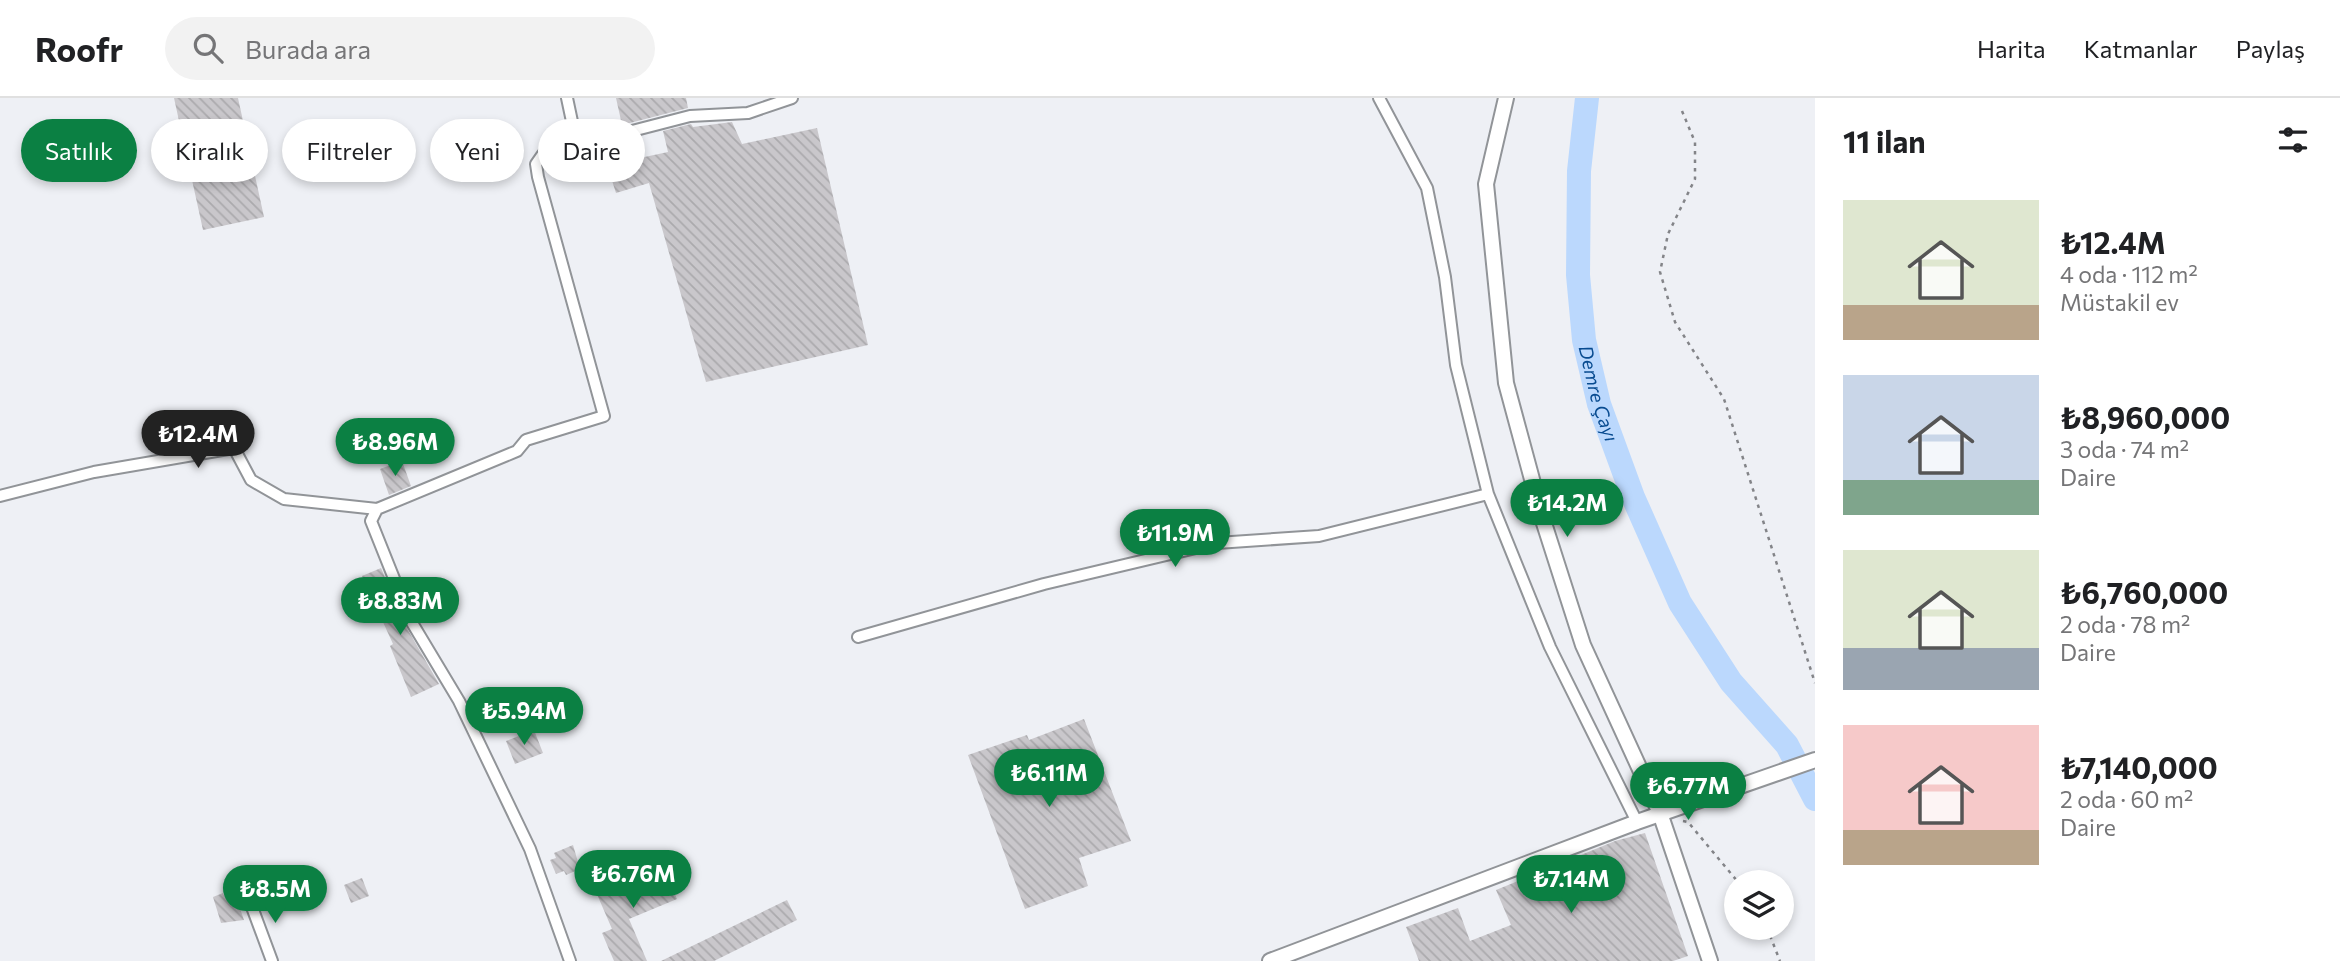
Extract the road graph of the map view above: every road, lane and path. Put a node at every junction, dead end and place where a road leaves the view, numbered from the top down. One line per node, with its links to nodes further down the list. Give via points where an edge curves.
1 (567, 98): 6 (street)
2 (792, 98): 7 (street, via 748,113 690,116)
3 (1379, 98): 9 (street, via 1427,188 1445,276 1456,365)
4 (1506, 98): 15 (street, via 1486,184 1506,383 1583,645)
5 (1682, 111): 13 (path, via 1695,142 1695,179 1668,233 1660,272 1675,322 1724,399)
6 (571, 119)
7 (645, 128)
8 (541, 182): 11 (street, via 604,416 526,440 517,451)
9 (1488, 494): 12 (street, via 1319,536 1217,543 1044,584); 16 (street, via 1550,647)
10 (0, 496): 11 (street, via 94,472 234,449 251,480 285,499)
11 (377, 509): 21 (street, via 371,521 411,621 459,701 530,849)
12 (858, 638)
13 (1815, 683)
14 (1815, 760): 15 (street)
15 (1660, 813): 16 (street); 17 (path, via 1688,822); 23 (street)
16 (1637, 822): 22 (street)
17 (1728, 870)
18 (249, 899): 20 (street)
19 (1772, 940): 24 (path)
20 (272, 961)
21 (570, 961)
22 (1270, 961)
23 (1710, 961)
24 (1780, 961)

